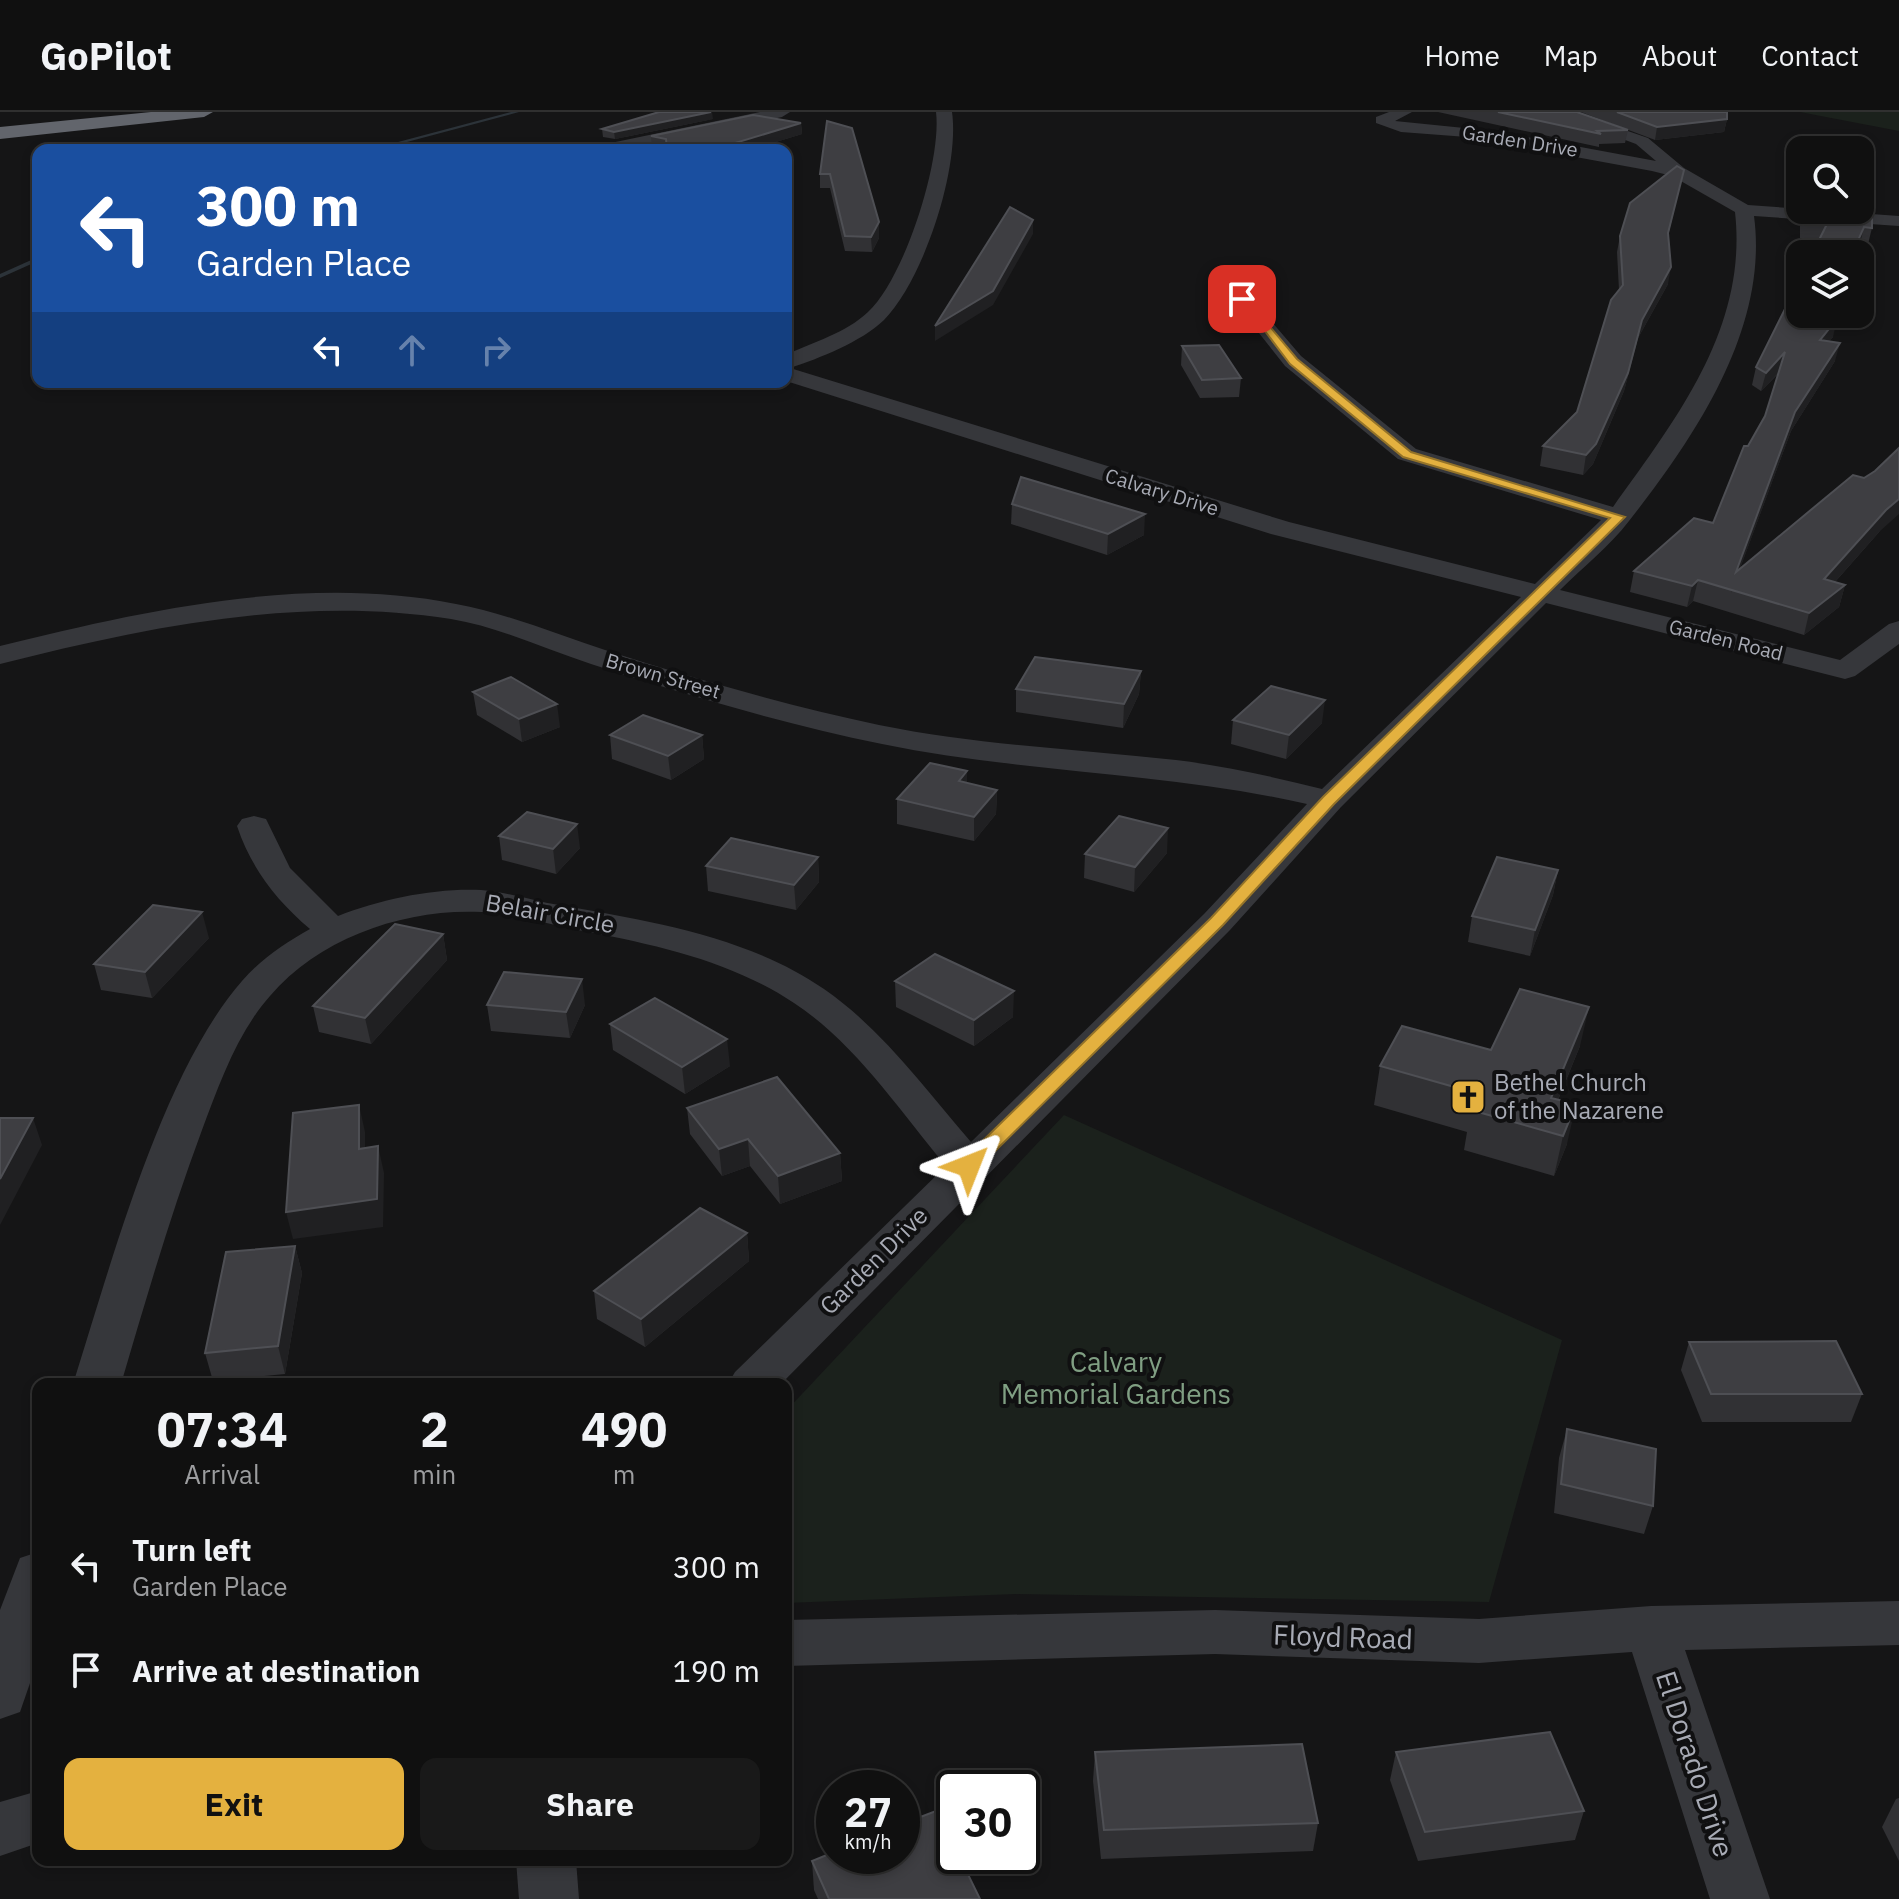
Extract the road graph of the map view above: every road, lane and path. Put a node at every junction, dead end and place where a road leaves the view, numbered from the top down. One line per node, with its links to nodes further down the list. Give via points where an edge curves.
1 (66, 112): 7 (highway)
2 (204, 112): 8 (highway)
3 (782, 112): 9 (street)
4 (944, 112): 14 (street, via 944,164 894,298 875,318)
5 (1404, 112): 10 (street, Garden Drive, via 1382,120 1400,127 1622,157)
6 (1558, 112): 10 (street, Garden Drive, via 1642,141)
7 (0, 117)
8 (0, 133)
9 (630, 144)
10 (1678, 172): 11 (street, Garden Drive)
11 (1744, 210): 12 (street); 16 (street, Garden Drive, via 1745,274 1727,338 1701,400)
12 (1899, 221)
13 (1242, 299): 16 (street, via 1293,361 1407,454)
14 (792, 360)
15 (792, 376): 17 (street, Calvary Drive, via 1280,528)
16 (1619, 517): 17 (street, Garden Drive)
17 (1543, 595): 18 (street, Garden Road, via 1845,670); 20 (street, Garden Drive)
18 (1899, 630)
19 (0, 655): 20 (street, Brown Street, via 147,622 264,604 397,603 456,612 608,661 876,734 973,752 1240,780)
20 (1329, 800): 23 (street, Garden Drive, via 1217,922)
21 (254, 826): 22 (street, via 261,855 309,912)
22 (336, 932): 23 (street, Belair Circle, via 355,921 420,905 476,901 643,931 766,970 812,998 858,1041); 24 (street, Belair Circle, via 300,951 257,988 204,1072 152,1206)
23 (969, 1166): 25 (street, Garden Drive)
24 (99, 1378)
25 (758, 1378)
26 (32, 1592): 30 (street)
27 (1899, 1623): 28 (street, Floyd Road)
28 (1651, 1628): 29 (street, Floyd Road, via 1479,1641 1215,1632); 35 (street, El Dorado Drive)
29 (792, 1643)
30 (0, 1695)
31 (32, 1819): 32 (street)
32 (0, 1829)
33 (546, 1866): 34 (street)
34 (549, 1899)
35 (1740, 1899)

